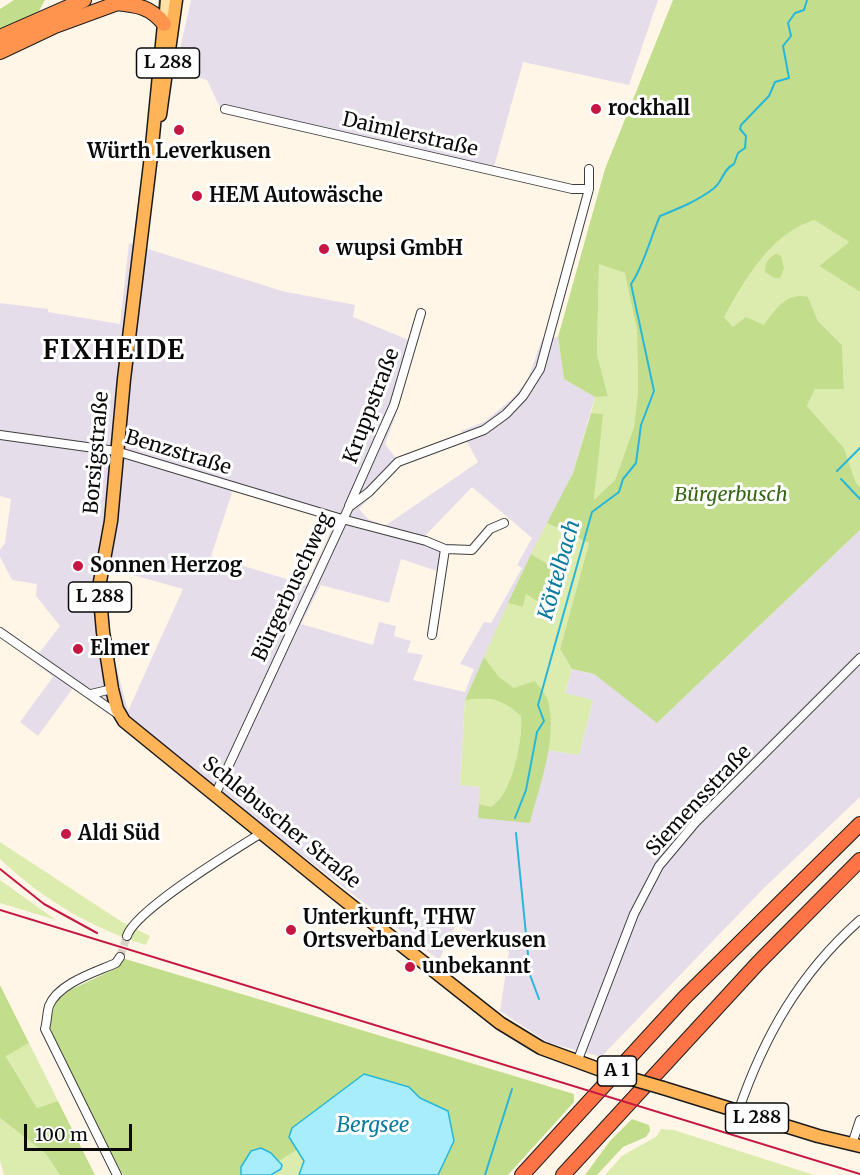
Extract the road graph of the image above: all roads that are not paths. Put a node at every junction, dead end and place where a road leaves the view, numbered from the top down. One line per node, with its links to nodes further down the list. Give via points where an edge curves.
1 (84, 0): 6 (highway)
2 (166, 0): 5 (main road, L 288)
3 (176, 0): 9 (main road, L 288, via 165,96)
4 (121, 2): 5 (highway, L 288, via 155,13); 7 (highway, L 288, via 55,26)
5 (164, 24): 9 (main road, L 288)
6 (0, 37)
7 (0, 52)
8 (225, 110): 11 (street, Daimlerstraße, via 572,189)
9 (154, 123): 14 (main road, Borsigstraße / L 288)
10 (589, 169): 11 (street, Bürgerbuschweg)
11 (589, 189): 15 (street, Bürgerbuschweg, via 540,369 523,396 484,430 398,462)
12 (421, 314): 15 (street, Kruppstraße, via 394,405)
13 (0, 435): 14 (street, Benzstraße)
14 (116, 451): 16 (street, Benzstraße); 22 (main road, Borsigstraße / L 288, via 111,521 99,587)
15 (348, 507): 16 (street, Bürgerbuschweg)
16 (342, 519): 18 (street, Benzstraße); 25 (street, Bürgerbuschweg)
17 (504, 524): 18 (street, via 490,529 472,550)
18 (445, 549): 20 (street)
19 (0, 632): 23 (street, Schlebuscher Straße)
20 (432, 634)
21 (860, 658): 32 (street, Siemensstraße, via 695,824 660,866 634,914)
22 (112, 689): 23 (street); 24 (main road, Borsigstraße / L 288)
23 (91, 694): 24 (street, Schlebuscher Straße)
24 (120, 717): 25 (main road, Schlebuscher Straße / L 288)
25 (215, 795): 27 (main road, Schlebuscher Straße / L 288)
26 (860, 824): 37 (highway, A 1, via 684,998)
27 (263, 832): 30 (street, via 142,915 129,928); 32 (main road, Schlebuscher Straße / L 288, via 500,1023 541,1048)
28 (860, 860): 38 (highway, A 1, via 765,955)
29 (860, 920): 33 (street, via 816,962 791,998)
30 (127, 936)
31 (120, 957): 36 (street, via 54,998 45,1029)
32 (577, 1062): 33 (main road, Schlebuscher Straße / L 288, bridge)
33 (738, 1112): 35 (main road, L 288)
34 (860, 1120): 35 (street)
35 (856, 1145)
36 (117, 1175)
37 (522, 1175)
38 (563, 1175)

